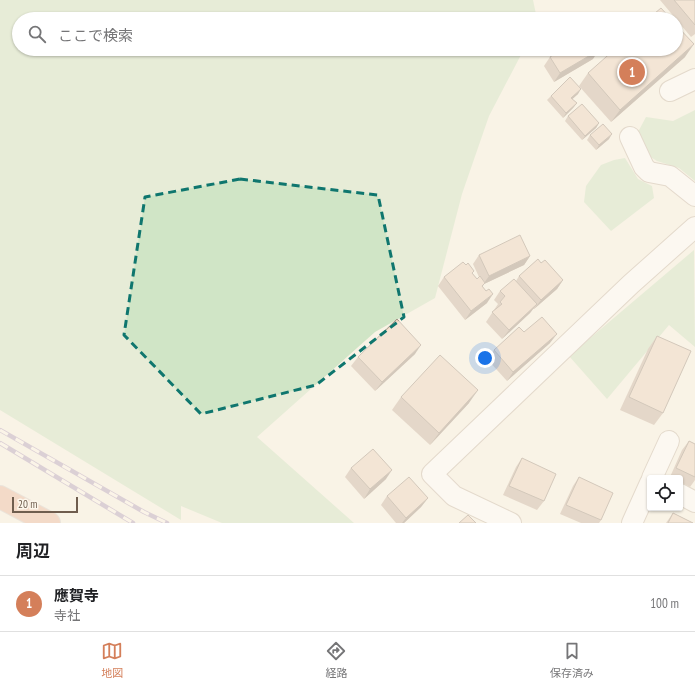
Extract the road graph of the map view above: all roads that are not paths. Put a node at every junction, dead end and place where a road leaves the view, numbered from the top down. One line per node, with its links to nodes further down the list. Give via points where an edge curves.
1 (695, 79): 2 (street)
2 (670, 91)
3 (630, 137): 4 (street, via 644,168 649,172 670,176)
4 (695, 196)
5 (695, 227): 13 (street, via 631,284 432,474 454,496)
6 (669, 441): 7 (street)
7 (653, 475)
8 (647, 490): 14 (street)
9 (683, 496): 11 (street)
10 (0, 497): 12 (highway)
11 (695, 502)
12 (49, 523)
13 (511, 523)
14 (632, 523)

